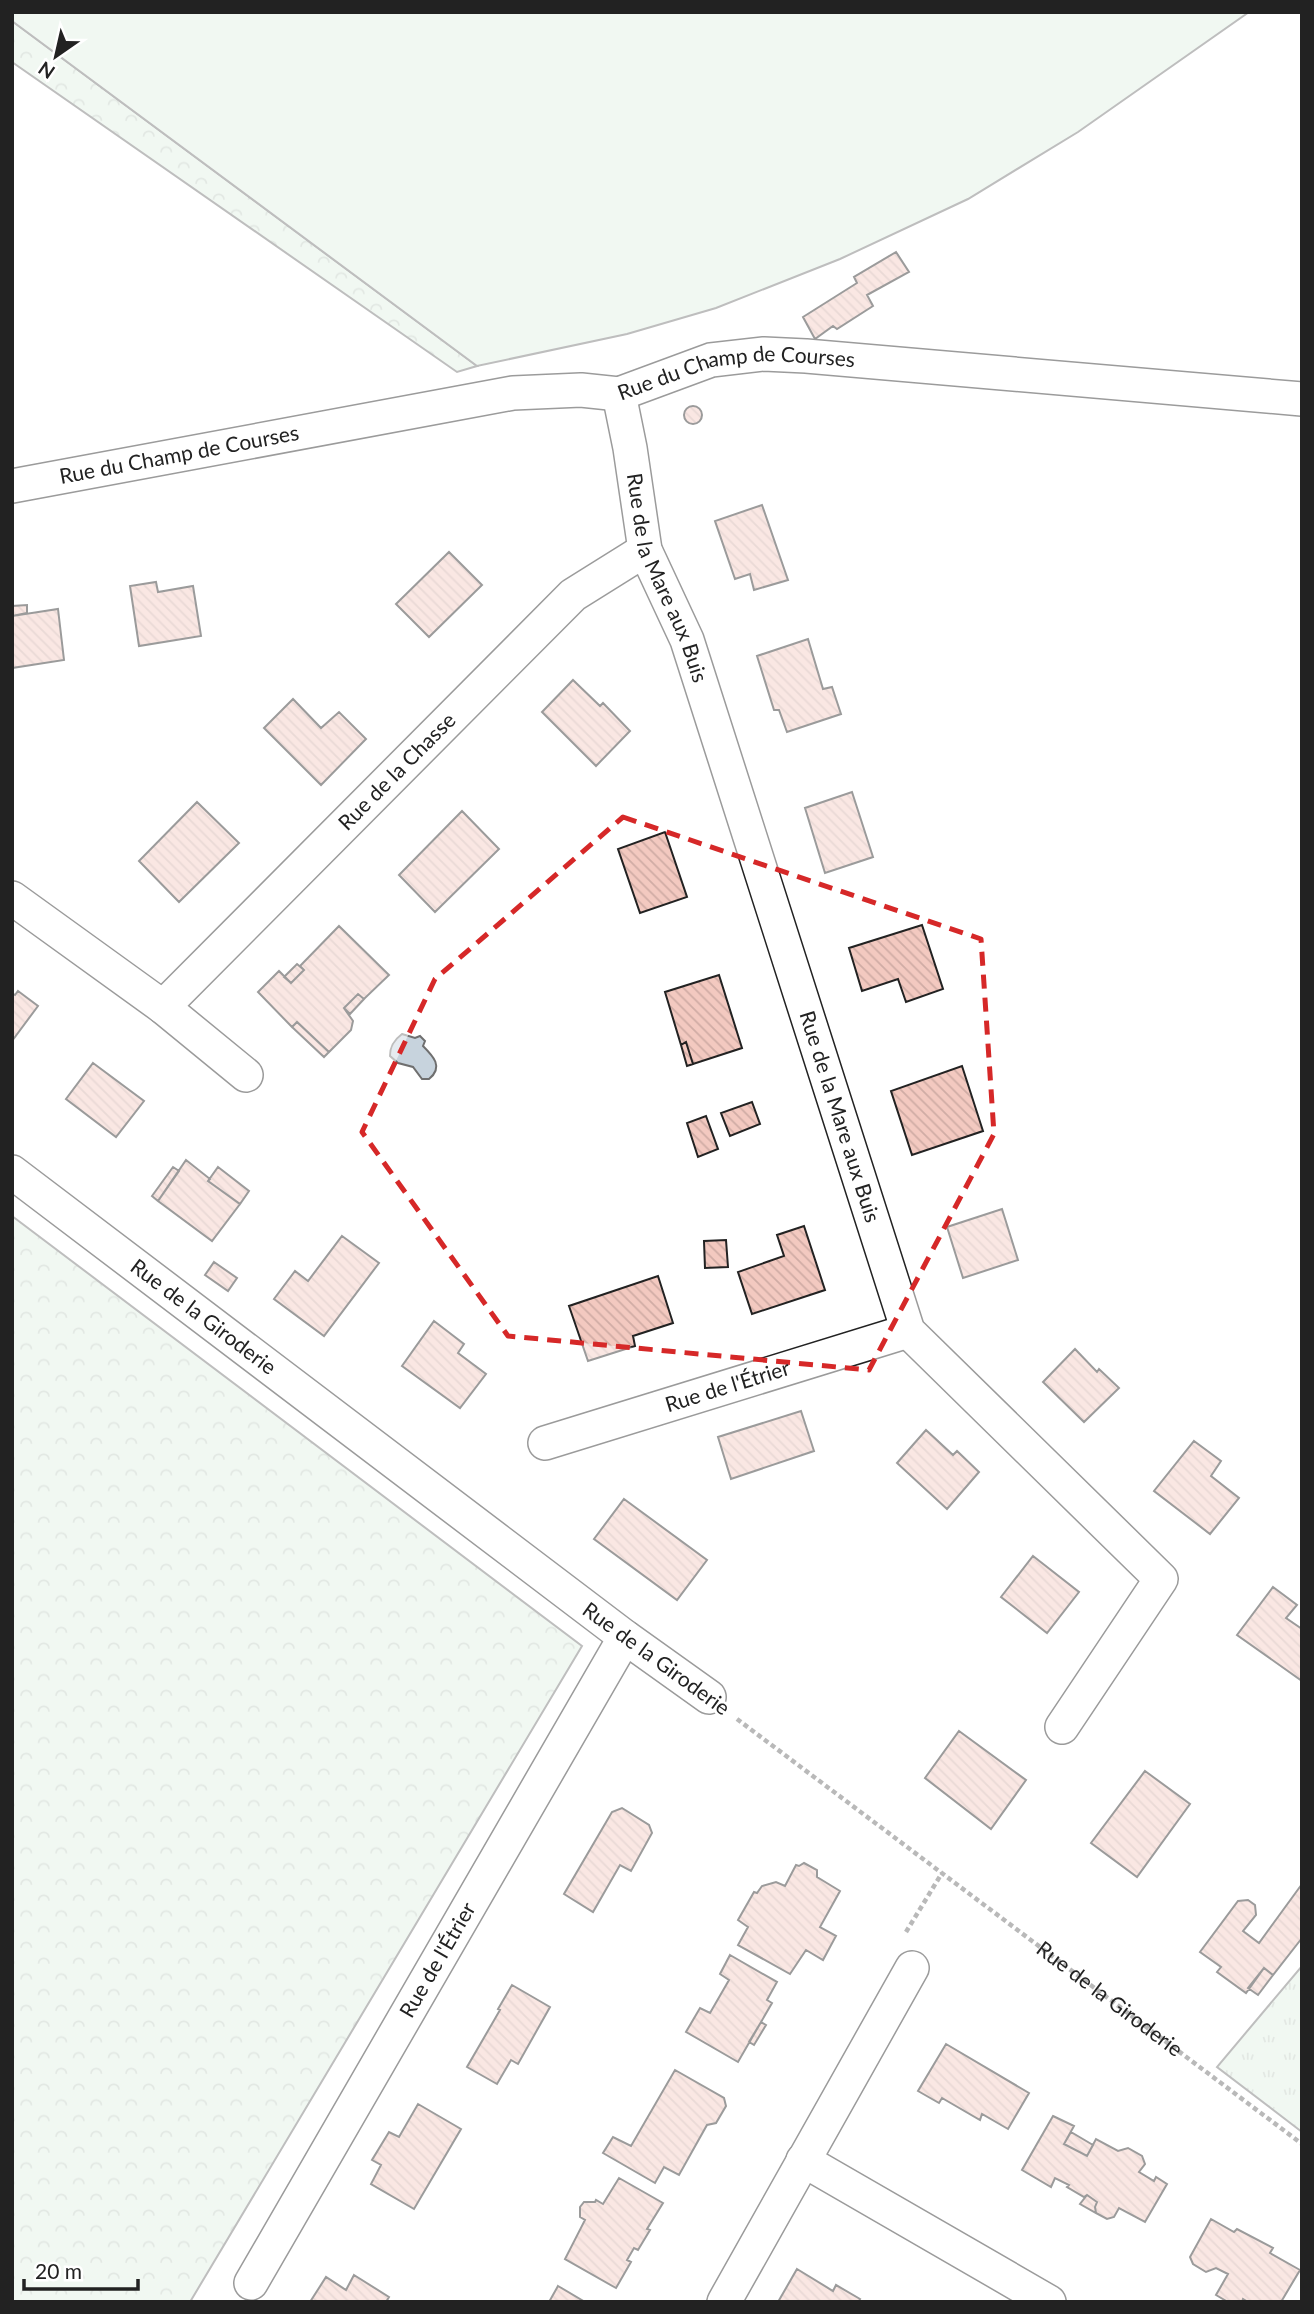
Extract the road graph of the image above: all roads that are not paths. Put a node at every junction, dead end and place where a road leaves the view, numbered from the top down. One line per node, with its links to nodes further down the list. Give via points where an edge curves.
1 (619, 394): 2 (street, Rue du Champ de Courses, via 711,360 806,355); 3 (street, Rue du Champ de Courses, via 580,390 513,393); 4 (street, Rue de la Mare aux Buis)
2 (1302, 399)
3 (12, 486)
4 (645, 550): 6 (street, Rue de la Chasse, via 573,595); 9 (street, Rue de la Mare aux Buis, via 687,640)
5 (12, 898): 6 (street)
6 (163, 1007): 7 (street)
7 (246, 1076)
8 (12, 1172): 11 (street, Rue de la Giroderie)
9 (908, 1331): 10 (street, Rue de l'Étrier); 13 (street, Rue de la Mare aux Buis, via 1161,1579)
10 (545, 1443)
11 (625, 1637): 12 (street, Rue de la Giroderie); 16 (street, Rue de l'Étrier)
12 (709, 1697)
13 (1062, 1727)
14 (912, 1968): 15 (street)
15 (803, 2160): 17 (street); 18 (street)
16 (251, 2283)
17 (724, 2302)
18 (1049, 2302)

